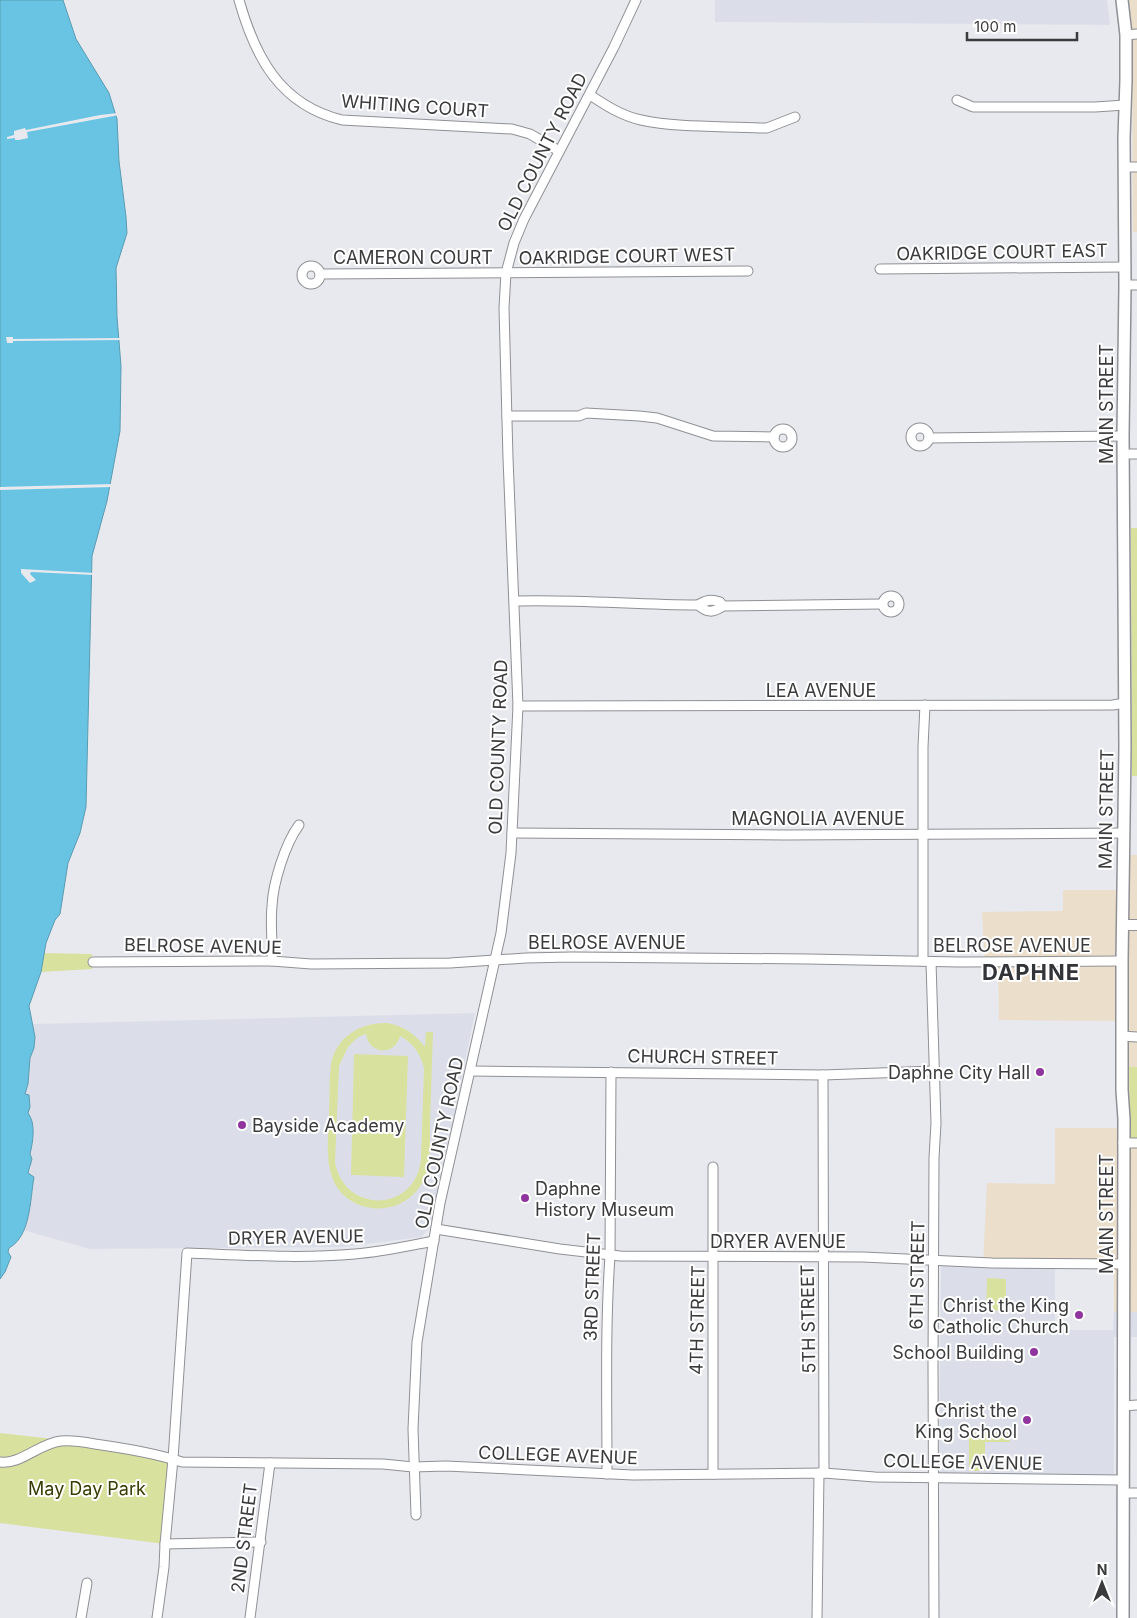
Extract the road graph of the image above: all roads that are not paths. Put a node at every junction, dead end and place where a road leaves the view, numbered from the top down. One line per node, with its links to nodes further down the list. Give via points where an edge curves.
1 (239, 0): 9 (street, WHITING COURT, via 247,27 274,76 290,95 324,116 342,120 512,129 530,134)
2 (636, 0): 5 (street, OLD COUNTY ROAD)
3 (1122, 0): 4 (main road, MAIN STREET)
4 (1131, 34): 7 (main road, MAIN STREET)
5 (590, 94): 8 (street, via 626,116 662,123 768,128); 9 (street, OLD COUNTY ROAD)
6 (957, 100): 7 (street, via 973,107)
7 (1125, 105): 10 (main road, MAIN STREET)
8 (795, 117)
9 (560, 151): 15 (street, OLD COUNTY ROAD, via 514,243)
10 (1124, 167): 11 (street); 12 (main road, MAIN STREET)
11 (1137, 167)
12 (1124, 267): 13 (street, OAKRIDGE COURT EAST); 18 (main road, MAIN STREET)
13 (880, 269)
14 (748, 271): 15 (street, OAKRIDGE COURT WEST)
15 (506, 273): 16 (street, CAMERON COURT); 19 (street, OLD COUNTY ROAD)
16 (320, 274)
17 (1137, 285): 18 (street)
18 (1125, 286): 21 (main road, MAIN STREET)
19 (506, 416): 20 (street, via 578,416 586,413 639,416 658,418 713,436); 25 (street, OLD COUNTY ROAD)
20 (774, 436)
21 (1118, 436): 22 (street); 23 (main road, MAIN STREET)
22 (929, 438)
23 (1124, 454): 24 (street); 27 (main road, MAIN STREET)
24 (1137, 454)
25 (514, 601): 26 (street, via 698,605 710,612 722,606); 29 (street, OLD COUNTY ROAD)
26 (882, 604)
27 (1125, 703): 28 (street, LEA AVENUE); 32 (main road, MAIN STREET)
28 (925, 705): 29 (street, LEA AVENUE); 33 (street, 6TH STREET)
29 (518, 706): 31 (street, OLD COUNTY ROAD)
30 (299, 825): 36 (street, via 286,847 273,895)
31 (512, 833): 33 (street, MAGNOLIA AVENUE); 37 (street, OLD COUNTY ROAD)
32 (1124, 833): 33 (street, MAGNOLIA AVENUE); 35 (main road, MAIN STREET)
33 (923, 834): 38 (street, 6TH STREET)
34 (1137, 925): 35 (street)
35 (1122, 926): 39 (main road, MAIN STREET)
36 (272, 961): 37 (street, BELROSE AVENUE, via 311,964); 40 (street, BELROSE AVENUE)
37 (496, 961): 38 (street, BELROSE AVENUE, via 572,957); 43 (street, OLD COUNTY ROAD)
38 (927, 961): 39 (street, BELROSE AVENUE); 44 (street, 6TH STREET)
39 (1122, 961): 41 (main road, MAIN STREET)
40 (93, 962)
41 (1122, 1036): 42 (street); 47 (main road, MAIN STREET)
42 (1137, 1037)
43 (471, 1071): 45 (street, CHURCH STREET); 50 (street, OLD COUNTY ROAD)
44 (934, 1071): 46 (street, CHURCH STREET); 55 (street, 6TH STREET)
45 (611, 1072): 46 (street, CHURCH STREET); 52 (street, 3RD STREET)
46 (823, 1075): 54 (street, 5TH STREET)
47 (1123, 1143): 48 (street); 56 (main road, MAIN STREET)
48 (1137, 1143)
49 (713, 1167): 53 (street, 4TH STREET)
50 (436, 1229): 51 (street, OLD COUNTY ROAD); 52 (street, DRYER AVENUE)
51 (434, 1241): 59 (street, DRYER AVENUE, via 333,1256 187,1253); 62 (street, OLD COUNTY ROAD, via 417,1342)
52 (610, 1256): 53 (street, DRYER AVENUE); 64 (street, 3RD STREET)
53 (714, 1257): 54 (street, DRYER AVENUE); 65 (street, 4TH STREET)
54 (823, 1258): 55 (street, DRYER AVENUE); 63 (street, 5TH STREET)
55 (934, 1260): 56 (street, DRYER AVENUE); 66 (street, 6TH STREET)
56 (1122, 1264): 57 (main road, MAIN STREET)
57 (1123, 1406): 58 (street); 67 (main road, MAIN STREET)
58 (1137, 1406)
59 (173, 1459): 60 (street, COLLEGE AVENUE, via 62,1440 41,1446 13,1461); 61 (street, COLLEGE AVENUE, via 182,1462); 72 (street)
60 (0, 1462)
61 (270, 1463): 62 (street, COLLEGE AVENUE); 71 (street, 2ND STREET)
62 (413, 1467): 64 (street, COLLEGE AVENUE); 70 (street, OLD COUNTY ROAD)
63 (822, 1473): 65 (street, COLLEGE AVENUE); 66 (street, COLLEGE AVENUE); 77 (street, 5TH STREET)
64 (607, 1474): 65 (street, COLLEGE AVENUE)
65 (713, 1474)
66 (934, 1478): 67 (street, COLLEGE AVENUE); 78 (street, 6TH STREET)
67 (1122, 1480): 68 (main road, MAIN STREET)
68 (1124, 1493): 69 (street); 79 (main road, MAIN STREET)
69 (1137, 1493)
70 (416, 1515)
71 (261, 1542): 72 (street); 76 (street, 2ND STREET)
72 (165, 1544): 75 (street)
73 (86, 1583): 74 (street)
74 (81, 1618)
75 (158, 1618)
76 (250, 1618)
77 (817, 1618)
78 (934, 1618)
79 (1123, 1618)

